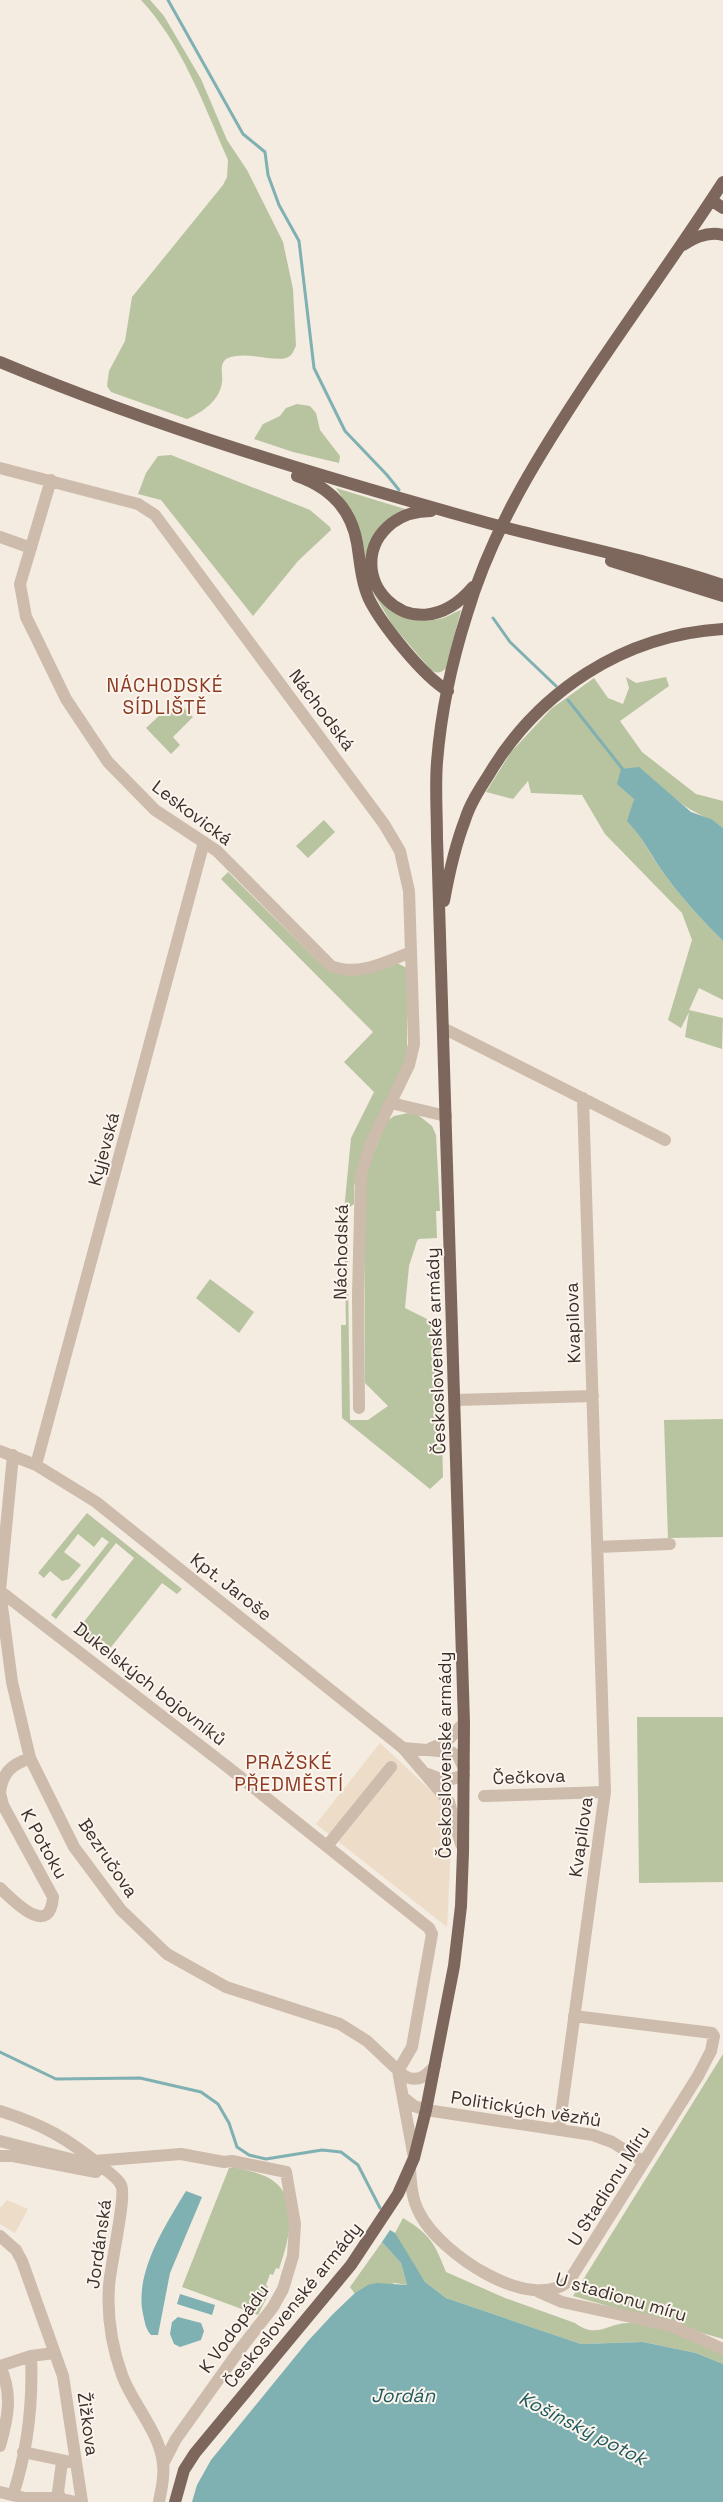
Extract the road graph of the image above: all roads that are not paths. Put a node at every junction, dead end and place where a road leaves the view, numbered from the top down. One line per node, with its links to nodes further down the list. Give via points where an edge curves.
1 (723, 182): 2 (main road)
2 (711, 200): 3 (main road); 5 (main road)
3 (723, 208)
4 (723, 235): 5 (main road, via 694,237)
5 (679, 248): 14 (main road, via 574,402 516,497)
6 (0, 362): 7 (main road)
7 (228, 447): 10 (main road); 18 (main road, via 264,466 304,479 333,494 346,513 357,540 369,599 395,637 431,678)
8 (0, 468): 9 (street, Náchodská)
9 (51, 480): 13 (street, Leskovická); 21 (street, Náchodská, via 138,504 162,523 384,824 400,851 411,908)
10 (448, 512): 11 (main road); 14 (main road, via 419,511 401,517 384,530 372,558 378,590 393,606 423,616 454,606)
11 (535, 536): 15 (main road, via 660,565); 16 (main road)
12 (0, 537): 13 (street)
13 (31, 548): 19 (street, Leskovická, via 20,584 21,598 26,617 66,699 91,739 128,784 155,810)
14 (478, 581): 18 (main road)
15 (719, 583)
16 (723, 596)
17 (723, 629): 20 (main road, via 667,637 612,658 569,684 531,718 497,761 465,818 451,860)
18 (448, 691): 20 (main road, via 437,762)
19 (204, 842): 21 (street, Leskovická, via 218,851 331,966 346,971 356,970); 32 (street, Kyjevská)
20 (439, 925): 22 (main road, Československé armády)
21 (411, 952): 24 (street, Náchodská, via 413,1052)
22 (443, 1028): 23 (street); 25 (main road, Československé armády)
23 (583, 1098): 26 (street); 27 (street, Kvapilova)
24 (391, 1104): 25 (street); 29 (street, Náchodská, via 371,1143 361,1175)
25 (446, 1116): 28 (main road, Československé armády)
26 (665, 1140)
27 (593, 1396): 28 (street); 34 (street, Kvapilova)
28 (455, 1400): 36 (main road, Československé armády)
29 (360, 1408)
30 (0, 1451): 31 (street, Kpt. Jaroše)
31 (12, 1455): 32 (street, Kpt. Jaroše); 35 (street, Bezručova)
32 (36, 1465): 37 (street, Kpt. Jaroše, via 96,1502)
33 (670, 1544): 34 (street)
34 (598, 1547): 44 (street, Kvapilova)
35 (0, 1591): 39 (street, Bezručova, via 12,1682); 46 (street, Dukelských bojovníků)
36 (464, 1723): 38 (street, via 446,1742); 41 (main road, Československé armády)
37 (403, 1748): 38 (street); 42 (street, Kpt. Jaroše)
38 (424, 1751): 41 (street, via 453,1752)
39 (30, 1758): 43 (street, K Potoku, via 16,1763 4,1773); 51 (street, Bezručova, via 74,1847 121,1910 167,1954 226,1988 354,2031)
40 (391, 1767): 46 (street)
41 (464, 1771): 42 (street, via 446,1781); 47 (main road, Československé armády)
42 (426, 1773): 47 (street, Kpt. Jaroše, via 449,1802)
43 (0, 1792): 48 (street, K Potoku, via 3,1805 53,1897 48,1912 42,1916 27,1912)
44 (605, 1792): 45 (street, Čečkova); 49 (street, Kvapilova)
45 (484, 1796)
46 (327, 1846): 51 (street, Dukelských bojovníků, via 411,1912 432,1934 412,2047)
47 (463, 1852): 50 (main road, Československé armády, via 454,1966)
48 (0, 1888)
49 (574, 2016): 55 (street, Kvapilova); 58 (street, U Stadionu Míru, via 714,2035 711,2051 698,2076)
50 (435, 2066): 51 (street, via 417,2080); 53 (main road, Československé armády)
51 (398, 2070): 52 (street)
52 (404, 2098): 53 (street); 60 (street)
53 (426, 2110): 55 (street, Politických vězňů); 60 (main road, Československé armády)
54 (0, 2111): 59 (street, Jordánská, via 33,2121 57,2133)
55 (559, 2129): 58 (street, Politických vězňů, via 606,2140)
56 (0, 2141): 59 (street)
57 (0, 2156): 59 (street, via 96,2172)
58 (644, 2162): 62 (street, U Stadionu Míru, via 573,2277 555,2290)
59 (99, 2164): 71 (street, Jordánská, via 116,2178 124,2190 108,2297 113,2344 122,2376 151,2429); 71 (street, K Vodopádu, via 181,2154 286,2172 295,2224 293,2256 284,2289 172,2445)
60 (412, 2164): 62 (street, U Stadionu Míru, via 413,2197 420,2215 448,2247 482,2272); 78 (main road, Československé armády, via 377,2228 351,2265 195,2453 184,2470)
61 (0, 2236): 64 (street, Žižkova, via 16,2250 22,2261)
62 (537, 2291): 63 (street, U stadionu míru, via 562,2302 672,2326)
63 (723, 2349)
64 (54, 2353): 65 (street); 70 (street, Žižkova, via 63,2376)
65 (31, 2356): 66 (street); 68 (street)
66 (0, 2366): 67 (street, via 9,2402)
67 (0, 2446)
68 (24, 2452): 69 (street); 73 (street)
69 (62, 2462): 70 (street); 74 (street, via 58,2492)
70 (76, 2463): 76 (street, Žižkova)
71 (163, 2464): 77 (street, Jordánská)
72 (0, 2492): 73 (street)
73 (13, 2496): 74 (street)
74 (62, 2501): 75 (street)
75 (76, 2502)
76 (82, 2502)
77 (158, 2502)
78 (175, 2502)

